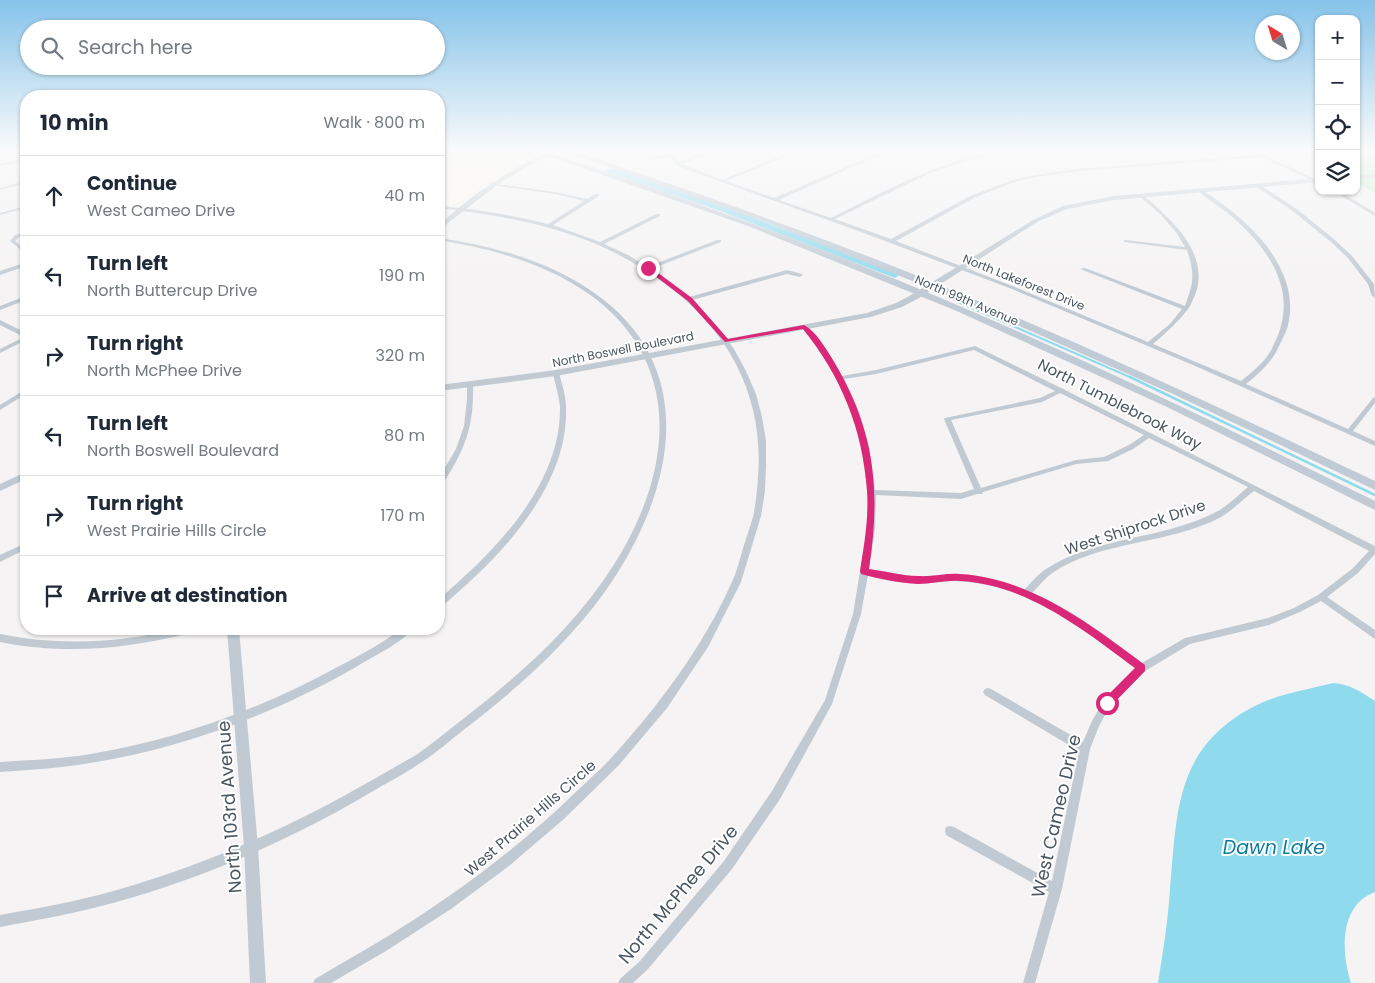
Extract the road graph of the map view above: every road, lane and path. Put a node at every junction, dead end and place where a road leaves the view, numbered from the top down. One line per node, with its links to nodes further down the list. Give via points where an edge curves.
1 (476, 196): 19 (street)
2 (567, 196): 16 (street)
3 (596, 196): 16 (street)
4 (674, 196): 41 (main road, North 99th Avenue)
5 (699, 196): 40 (main road, North 99th Avenue)
6 (766, 196): 15 (street, North Lakeforest Drive)
7 (783, 196): 15 (street)
8 (879, 196): 23 (street)
9 (975, 196): 29 (street)
10 (1133, 196): 36 (street, North Boswell Boulevard, via 1084,202 1049,214)
11 (1141, 196): 33 (street, via 1180,231)
12 (1207, 196): 57 (street, via 1251,231 1284,280 1287,307 1281,337 1273,352)
13 (1274, 196): 42 (street, via 1296,210 1350,257 1371,284)
14 (1343, 196): 22 (street)
15 (776, 199): 23 (street, North Lakeforest Drive)
16 (588, 201): 25 (street)
17 (20, 208): 20 (street)
18 (445, 208): 19 (street, West Prairie Hills Circle)
19 (459, 209): 24 (street); 25 (street, West Prairie Hills Circle)
20 (0, 214)
21 (658, 215): 31 (street)
22 (1375, 215)
23 (832, 219): 29 (street, North Lakeforest Drive)
24 (445, 222)
25 (549, 226): 31 (street, West Prairie Hills Circle)
26 (20, 236): 32 (street, via 12,241)
27 (445, 240): 54 (street, via 506,253 564,277 608,306 638,340)
28 (719, 241): 35 (street)
29 (892, 241): 36 (street, North Lakeforest Drive)
30 (1125, 241): 33 (street)
31 (601, 244): 35 (street, West Prairie Hills Circle)
32 (20, 247)
33 (1190, 249): 46 (street, via 1196,281)
34 (20, 266): 38 (street)
35 (648, 268): 44 (street, West Prairie Hills Circle)
36 (962, 268): 40 (street, North Boswell Boulevard); 52 (street, North Lakeforest Drive)
37 (1083, 269): 46 (street)
38 (0, 273)
39 (800, 274): 44 (street, via 787,272)
40 (934, 285): 41 (street, North Boswell Boulevard); 70 (main road, North 99th Avenue, via 1099,356)
41 (920, 293): 48 (street, North Boswell Boulevard, via 875,313); 74 (main road, North 99th Avenue, via 1090,368)
42 (1375, 296)
43 (20, 300): 45 (street)
44 (690, 300): 51 (street, West Prairie Hills Circle)
45 (0, 308)
46 (1186, 308): 52 (street, via 1172,327)
47 (0, 322): 49 (street)
48 (804, 327): 51 (street, North Boswell Boulevard); 56 (street, North McPhee Drive, via 824,350)
49 (20, 334)
50 (20, 340): 53 (street)
51 (727, 341): 54 (street, North Boswell Boulevard); 97 (street, West Prairie Hills Circle, via 741,362 753,392 762,438 763,473 752,537 742,567 700,652 639,735 575,801 502,864 460,895 390,942)
52 (1148, 344): 57 (street, North Lakeforest Drive)
53 (0, 351)
54 (647, 356): 55 (street, North Boswell Boulevard); 93 (street, via 662,400 665,430 659,473 648,510 618,568 579,620 517,683 422,756 338,806)
55 (556, 373): 58 (street, North Boswell Boulevard); 81 (street, via 563,416 557,450 548,475 517,527 487,561)
56 (840, 378): 60 (street, North Tumblebrook Way, via 974,348); 72 (street, North McPhee Drive, via 854,407)
57 (1242, 384): 64 (street, North Lakeforest Drive)
58 (470, 385): 59 (street, North Boswell Boulevard); 67 (street, via 468,425 457,456)
59 (445, 387)
60 (1062, 390): 65 (street, North Tumblebrook Way); 73 (street, via 1042,400 947,419)
61 (20, 394): 63 (street)
62 (1375, 398): 64 (street)
63 (0, 408)
64 (1349, 432): 66 (street, North Lakeforest Drive)
65 (1149, 435): 69 (street, North Tumblebrook Way); 73 (street, via 1104,459 1076,462)
66 (1375, 444)
67 (445, 474)
68 (20, 478): 71 (street)
69 (1253, 486): 76 (street, North Tumblebrook Way); 79 (street, West Shiprock Drive, via 1218,515 1181,529 1081,556 1050,570)
70 (1375, 486)
71 (0, 488)
72 (872, 492): 73 (street, via 961,496); 78 (street, North McPhee Drive, via 871,529)
73 (979, 492)
74 (1375, 506)
75 (20, 549): 77 (street)
76 (1374, 550): 80 (street, West Cameo Drive, via 1355,571)
77 (0, 560)
78 (864, 571): 79 (street, via 917,580 960,578); 98 (street, North McPhee Drive, via 857,614 829,701 776,795 728,865)
79 (1026, 593): 87 (street, via 1067,615)
80 (1321, 598): 82 (street); 87 (street, West Cameo Drive, via 1269,621 1188,641)
81 (445, 599)
82 (1375, 634)
83 (163, 635): 86 (street, via 101,644 51,646)
84 (234, 635): 89 (street, North 103rd Avenue)
85 (401, 635): 89 (street, via 316,685)
86 (0, 638)
87 (1142, 668): 90 (street, West Cameo Drive, via 1107,703)
88 (988, 692): 90 (street)
89 (242, 718): 91 (street, via 152,745 79,761); 93 (street, North 103rd Avenue)
90 (1085, 748): 94 (street, West Cameo Drive)
91 (0, 767)
92 (950, 831): 94 (street)
93 (251, 847): 95 (street, via 171,878 79,905); 96 (street, North 103rd Avenue)
94 (1056, 889): 99 (street, West Cameo Drive)
95 (0, 921)
96 (258, 983)
97 (319, 983)
98 (624, 983)
99 (1029, 983)

